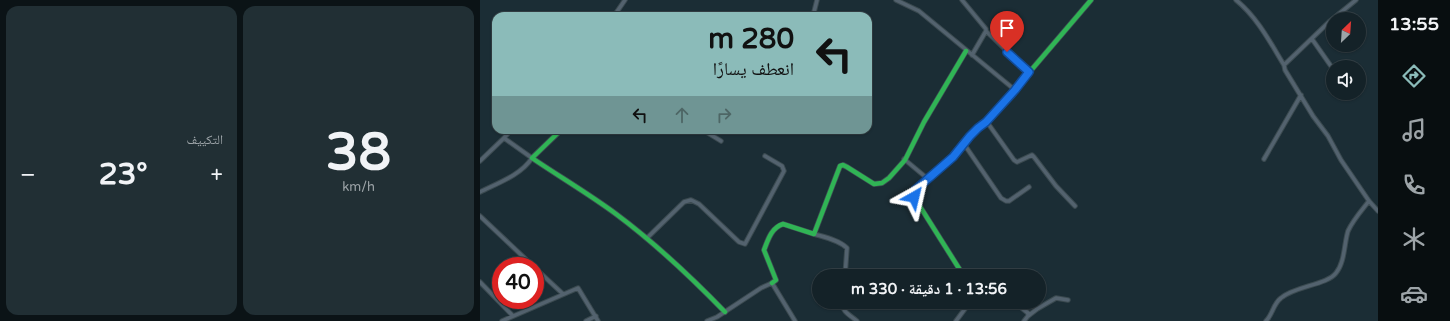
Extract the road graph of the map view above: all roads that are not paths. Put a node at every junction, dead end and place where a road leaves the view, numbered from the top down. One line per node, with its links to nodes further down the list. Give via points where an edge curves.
1 (625, 0): 8 (street)
2 (817, 0): 9 (street)
3 (896, 0): 12 (street, via 919,11)
4 (962, 0): 10 (street)
5 (1091, 0): 16 (street)
6 (1236, 0): 15 (street, via 1258,24)
7 (1356, 0): 11 (street)
8 (617, 12)
9 (814, 12)
10 (986, 31): 13 (street); 16 (street)
11 (1312, 39): 14 (street); 15 (street)
12 (966, 51): 13 (street); 29 (street)
13 (972, 56): 17 (street)
14 (1327, 60)
15 (1284, 65): 18 (street)
16 (1029, 72): 17 (street)
17 (1015, 90): 19 (street)
18 (1301, 95): 28 (street); 34 (street)
19 (986, 122): 25 (street); 35 (street, via 1014,160 1017,162 1032,155)
20 (508, 134): 23 (street)
21 (557, 134): 27 (street)
22 (710, 134): 24 (street)
23 (504, 138): 27 (street); 30 (street)
24 (721, 141)
25 (964, 144): 31 (street); 32 (street, via 1006,202)
26 (765, 156): 39 (street, via 782,166 784,171 745,244 739,242 691,200 684,202)
27 (532, 158): 33 (street, via 528,165); 39 (street, via 588,194)
28 (1264, 158)
29 (904, 159): 31 (street); 38 (street, via 901,166 879,184 874,184 843,165 840,166)
30 (480, 161)
31 (928, 179): 42 (street, via 915,190 914,197)
32 (1029, 187)
33 (480, 192)
34 (1369, 200): 36 (street); 55 (street, via 1353,222 1336,274 1292,291 1281,298 1275,304)
35 (1075, 206)
36 (1378, 211)
37 (480, 216): 40 (street)
38 (814, 234): 41 (street, via 847,248); 45 (street, via 784,224 775,228 764,250 776,280)
39 (647, 238): 51 (street)
40 (523, 257)
41 (846, 269)
42 (959, 269)
43 (544, 276): 46 (street)
44 (480, 282): 52 (street)
45 (772, 284): 51 (street, via 761,288); 60 (street)
46 (563, 294): 52 (street); 53 (street, via 578,288)
47 (1068, 300): 54 (street, via 1056,298)
48 (843, 309): 61 (street)
49 (965, 309): 62 (street)
50 (1023, 309): 54 (street)
51 (725, 312): 59 (street)
52 (513, 316): 56 (street)
53 (596, 316): 57 (street); 58 (street)
54 (1028, 316): 63 (street)
55 (1270, 317): 64 (street); 65 (street)
56 (502, 321)
57 (586, 321)
58 (598, 321)
59 (706, 321)
60 (795, 321)
61 (857, 321)
62 (956, 321)
63 (1024, 321)
64 (1266, 321)
65 (1273, 321)

